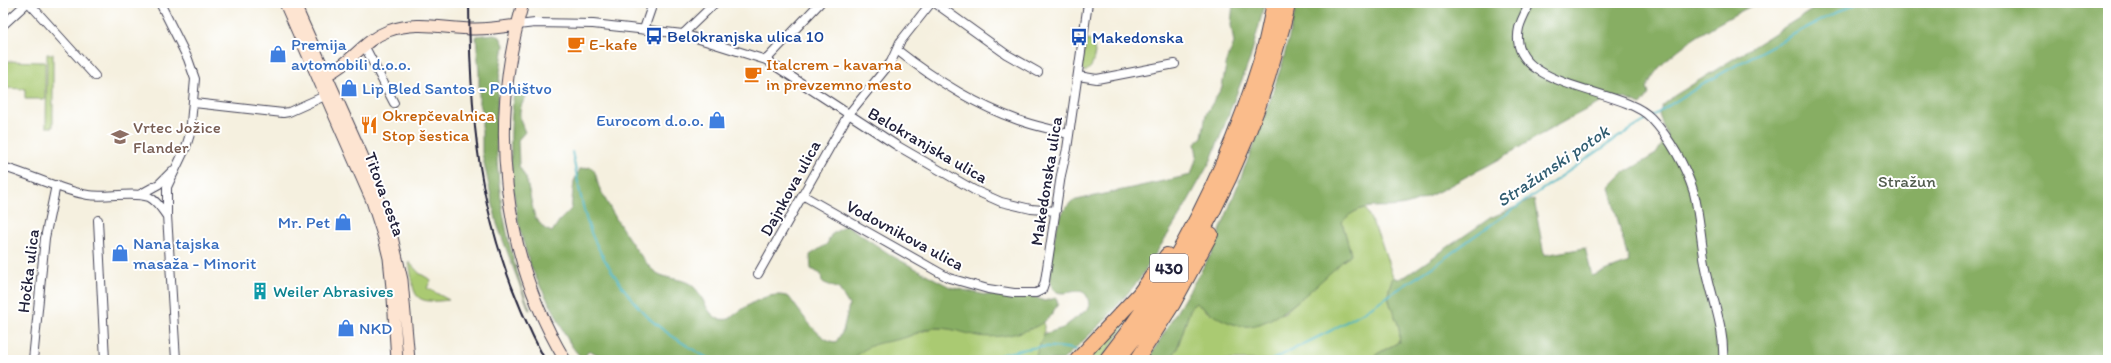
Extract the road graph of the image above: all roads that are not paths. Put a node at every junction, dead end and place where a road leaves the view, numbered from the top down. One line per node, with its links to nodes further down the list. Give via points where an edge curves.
1 (28, 3): 15 (street); 25 (street)
2 (160, 3): 28 (street, via 193,69)
3 (285, 3): 27 (main road, Titova cesta)
4 (294, 3): 24 (main road, Titova cesta)
5 (523, 3): 16 (main road)
6 (653, 3): 17 (street)
7 (714, 3): 18 (street)
8 (820, 3): 21 (street)
9 (931, 3): 20 (street, Dajnkova ulica, via 907,31)
10 (935, 3): 23 (street, via 1006,54)
11 (1088, 3): 26 (street, Makedonska ulica)
12 (1274, 3): 34 (highway, 430, via 1262,55)
13 (1288, 3): 34 (highway, 430, via 1256,118)
14 (1530, 3): 54 (street, via 1519,27 1518,38 1526,59 1536,68 1566,84 1628,103 1644,111 1655,122 1683,164 1694,194 1708,277 1715,299)
15 (3, 25)
16 (518, 25): 17 (street, Belokranjska ulica, via 593,24); 19 (main road, via 474,29 408,25 380,34); 49 (main road, via 505,98 506,184 516,240 527,276 545,322)
17 (644, 29): 18 (street, Belokranjska ulica)
18 (683, 34): 21 (street, Belokranjska ulica)
19 (364, 45): 24 (main road, via 345,63); 29 (street)
20 (897, 50): 30 (street, Dajnkova ulica, via 891,62); 31 (street, via 928,74 964,96 1019,121)
21 (766, 60): 30 (street, Belokranjska ulica)
22 (1175, 64): 26 (street, via 1097,79)
23 (1038, 72)
24 (326, 75): 43 (main road, Titova cesta, via 362,155 387,221 397,254)
25 (95, 76)
26 (1078, 76): 31 (street, Makedonska ulica)
27 (326, 95): 28 (street, via 284,113); 43 (main road, Titova cesta, via 372,201 384,238)
28 (194, 103): 33 (street, via 186,147)
29 (394, 103)
30 (848, 115): 37 (street, Dajnkova ulica); 38 (street, Belokranjska ulica, via 981,194 1001,202)
31 (1068, 134): 38 (street, Makedonska ulica)
32 (3, 167): 35 (street)
33 (174, 169): 36 (street, via 159,184); 39 (street, via 167,187)
34 (1226, 171): 50 (highway, via 1139,294); 51 (highway, 430, via 1161,281); 52 (highway, 430, via 1165,296); 53 (highway, via 1227,196 1193,268)
35 (56, 185): 36 (street, via 69,191 98,197); 44 (street, Hočka ulica, via 45,238)
36 (139, 195): 39 (street, via 155,200)
37 (804, 196): 41 (street, Dajnkova ulica); 42 (street, Vodovnikova ulica, via 949,278 988,289 1027,294)
38 (1056, 211): 42 (street, Makedonska ulica)
39 (167, 215): 46 (street)
40 (98, 220): 45 (street)
41 (758, 274)
42 (1042, 290)
43 (400, 313): 47 (main road); 48 (main road)
44 (33, 360)
45 (105, 360)
46 (176, 360)
47 (397, 360)
48 (409, 360)
49 (565, 360)
50 (1076, 360)
51 (1106, 360)
52 (1118, 360)
53 (1137, 360)
54 (1723, 360)

